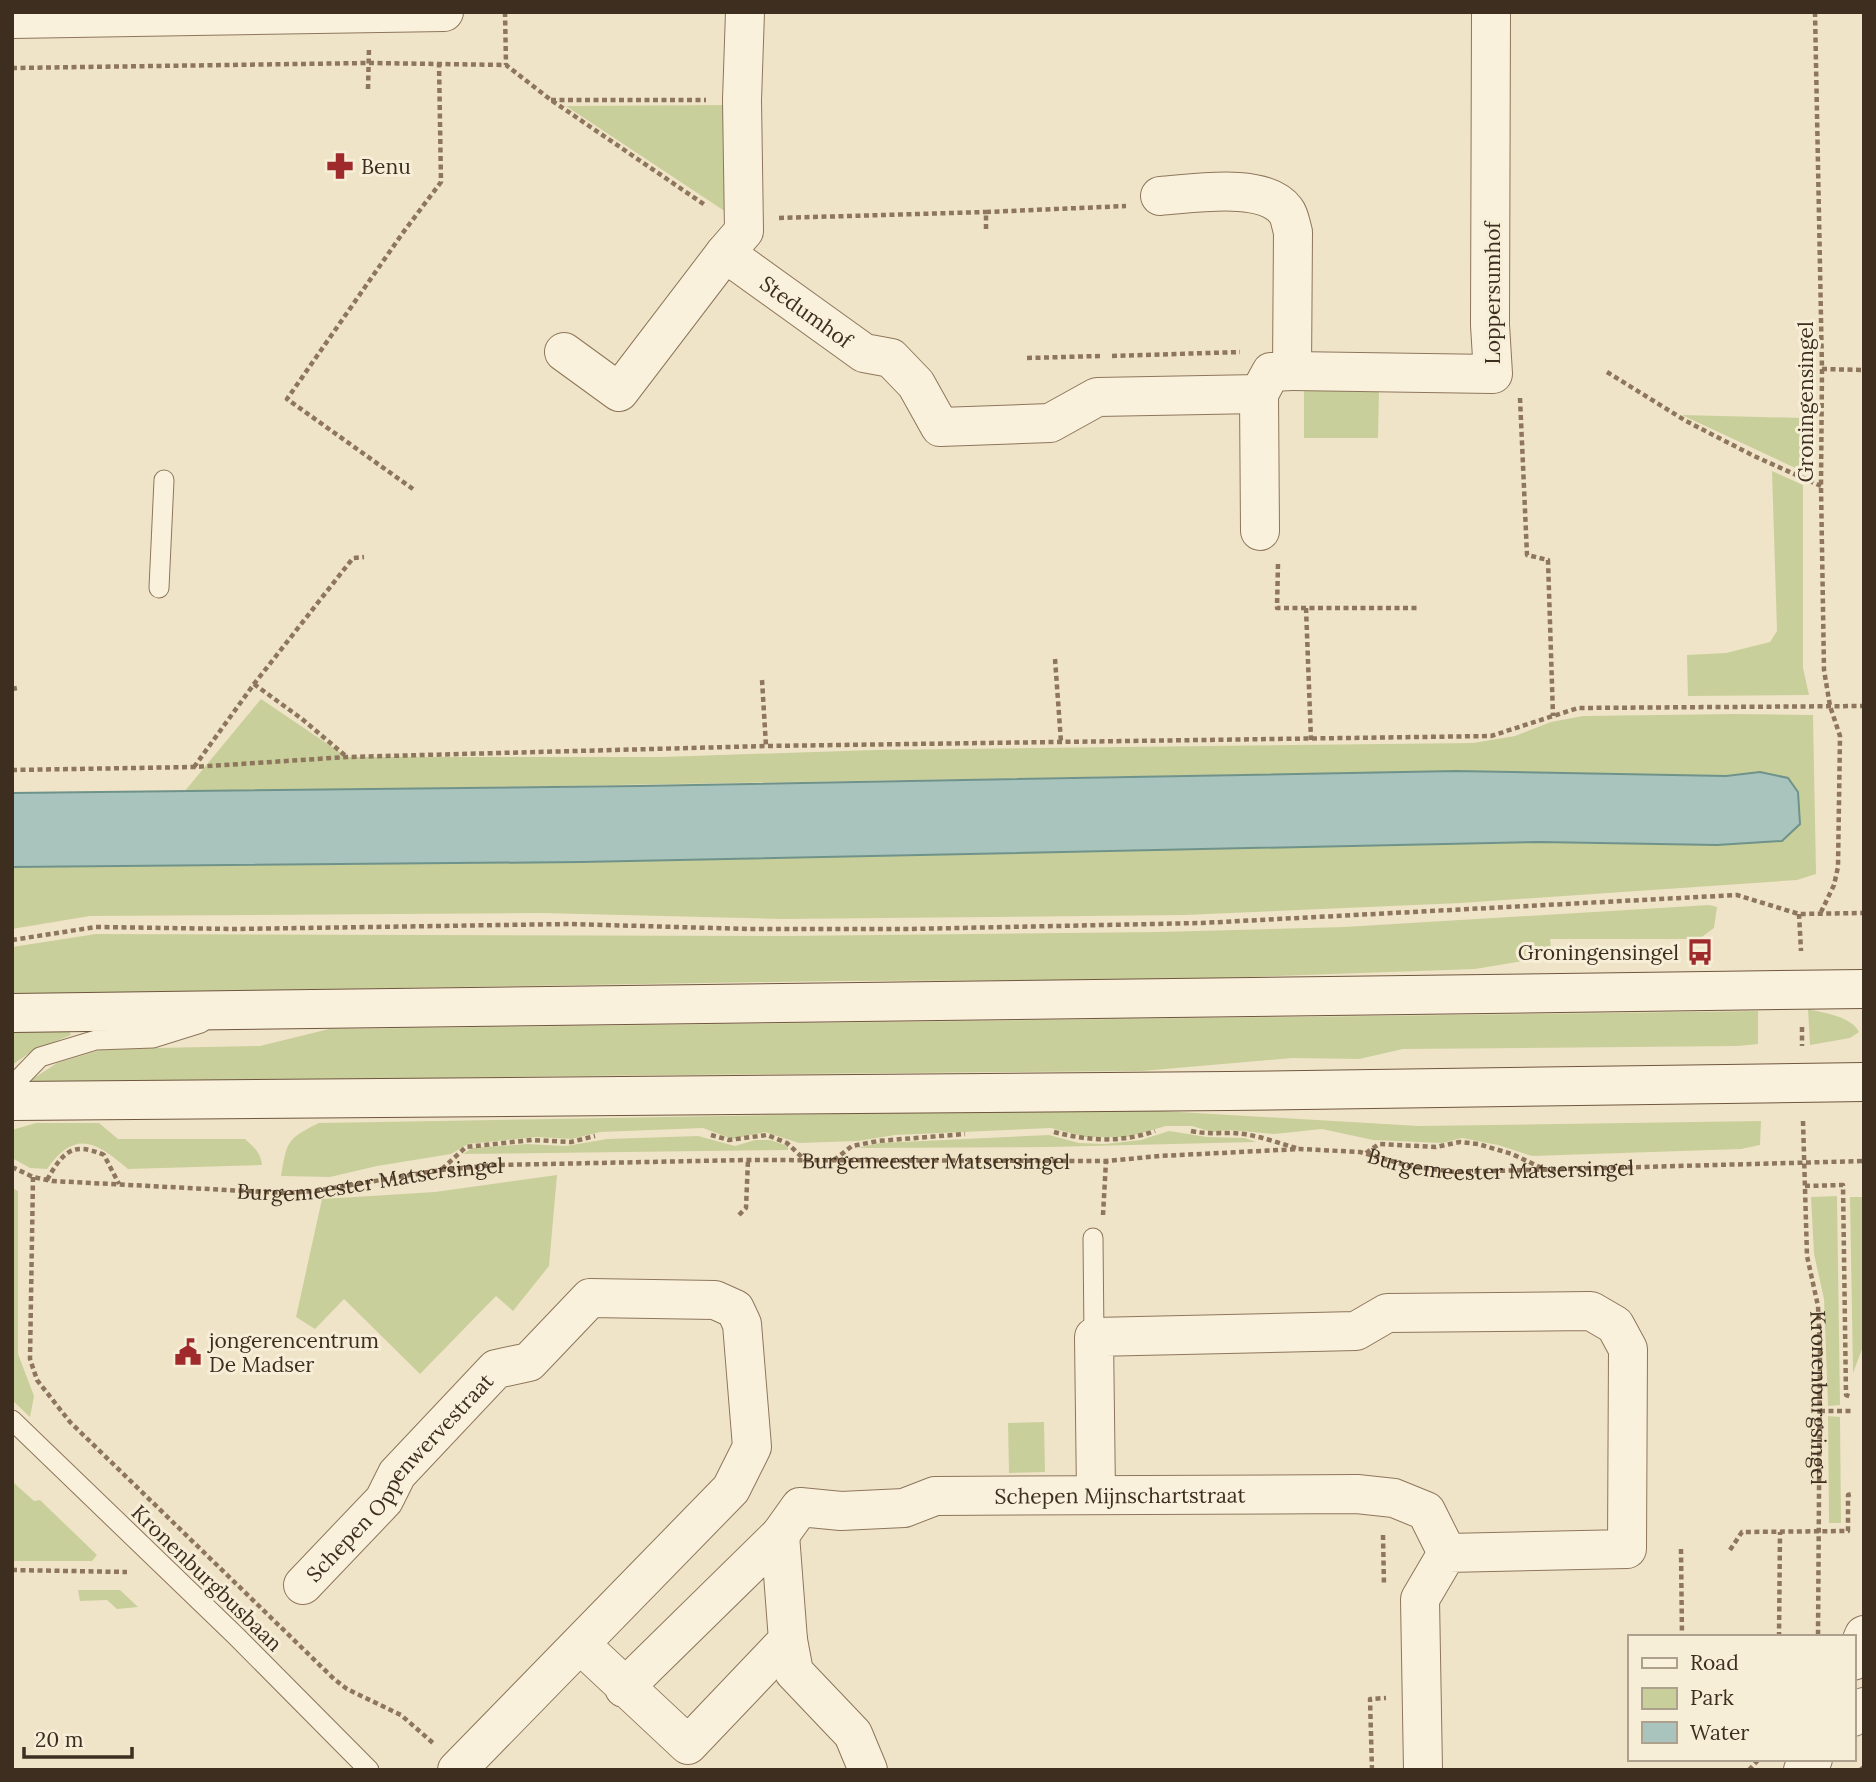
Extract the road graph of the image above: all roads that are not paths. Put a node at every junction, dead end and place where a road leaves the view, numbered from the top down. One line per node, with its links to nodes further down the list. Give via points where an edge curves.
1 (444, 12): 4 (street)
2 (745, 12): 7 (street)
3 (1492, 12): 9 (street, Loppersumhof, via 1493,374)
4 (266, 14): 5 (street)
5 (12, 19)
6 (1160, 196): 9 (street, via 1254,193 1273,199 1287,212 1293,232)
7 (737, 234): 8 (street, via 618,392); 10 (street, Stedumhof, via 863,353 891,358 916,384 940,427 1050,423 1097,397)
8 (564, 352)
9 (1292, 371): 10 (street, Loppersumhof, via 1271,372)
10 (1259, 394): 12 (street)
11 (164, 480): 13 (lane)
12 (1260, 531)
13 (159, 588)
14 (1864, 989): 15 (street)
15 (243, 1010): 16 (street); 18 (lane, via 153,1038 96,1040 40,1057)
16 (12, 1013)
17 (1864, 1082): 19 (street)
18 (12, 1086)
19 (12, 1101)
20 (1093, 1238): 21 (lane)
21 (1094, 1337): 23 (street); 25 (street, via 1356,1331 1387,1312 1591,1311 1615,1325 1628,1349 1627,1549)
22 (12, 1420): 33 (lane, Kronenburgbusbaan)
23 (1096, 1494): 24 (street, Schepen Mijnschartstraat, via 935,1496 905,1508 841,1511 800,1507); 25 (street, Schepen Mijnschartstraat, via 1357,1494 1394,1498 1426,1510)
24 (780, 1535): 28 (street); 31 (street)
25 (1447, 1553): 35 (street, via 1420,1599)
26 (303, 1585): 29 (street, Schepen Oppenwervestraat, via 384,1500 397,1474 496,1369 529,1362 590,1298 715,1300 735,1309 741,1324 752,1447 731,1489)
27 (1864, 1635): 30 (street)
28 (788, 1640): 31 (street, via 688,1745); 34 (street, via 794,1672 853,1734)
29 (581, 1645): 31 (street); 32 (street, Schepen Oppenwervestraat)
30 (1855, 1656)
31 (624, 1688)
32 (460, 1769)
33 (369, 1770)
34 (868, 1770)
35 (1423, 1770)

